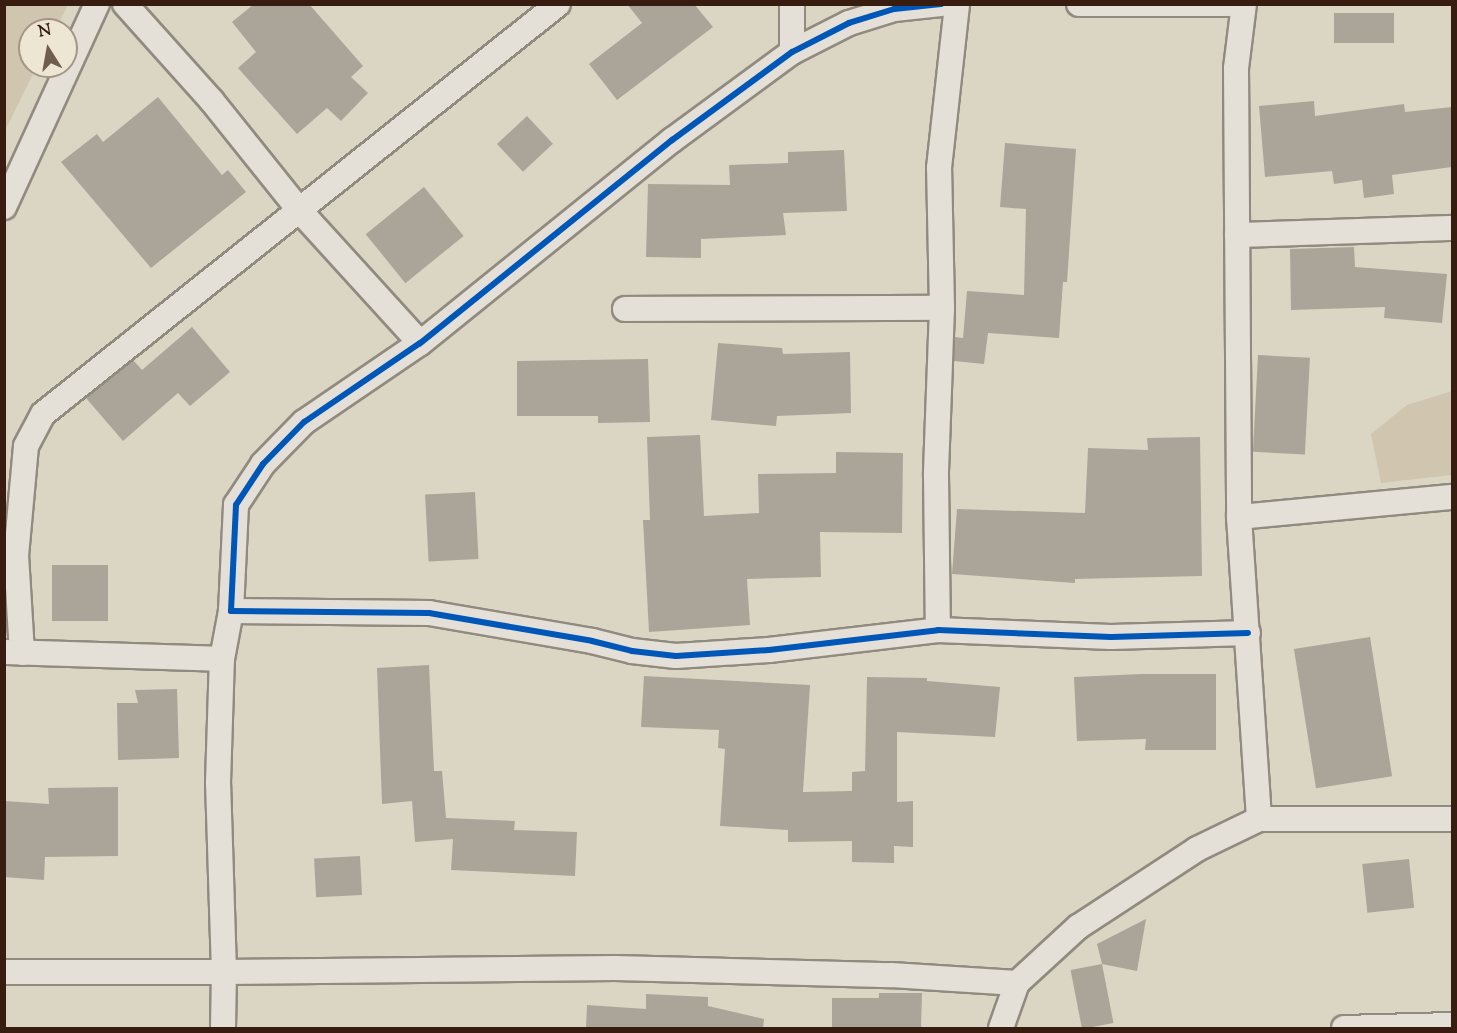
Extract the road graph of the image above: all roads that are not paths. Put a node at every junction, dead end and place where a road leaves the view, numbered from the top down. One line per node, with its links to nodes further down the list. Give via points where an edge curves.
1 (97, 4): 11 (street)
2 (125, 4): 12 (street, via 212,101)
3 (558, 4): 12 (street)
4 (792, 4): 10 (street)
5 (941, 4): 10 (street, via 894,9 849,23)
6 (957, 4): 15 (street, via 939,168)
7 (1079, 4): 8 (street)
8 (1230, 4)
9 (1244, 4): 14 (street, via 1236,68)
10 (792, 52): 17 (street, via 672,140)
11 (4, 207)
12 (300, 211): 17 (street); 23 (street, via 89,376 43,414 30,431 16,556)
13 (1452, 228): 14 (street)
14 (1237, 235): 19 (street)
15 (942, 308): 16 (street); 21 (street, via 936,486)
16 (625, 309)
17 (420, 343): 20 (street, via 304,422 243,488 233,524)
18 (1452, 497): 19 (street)
19 (1239, 517): 22 (street)
20 (231, 611): 21 (street, via 429,613 676,656 770,650); 24 (street)
21 (938, 630): 22 (street, via 1111,637)
22 (1248, 633): 25 (street)
23 (14, 652): 24 (street)
24 (222, 659): 28 (street, via 218,783)
25 (1259, 819): 26 (street); 29 (street, via 1197,849 1087,921)
26 (1452, 819)
27 (4, 972): 28 (street)
28 (224, 972): 29 (street, via 615,968 891,975); 31 (street)
29 (1017, 983): 32 (street)
30 (1452, 1025): 33 (street)
31 (223, 1029)
32 (1001, 1029)
33 (1344, 1029)

